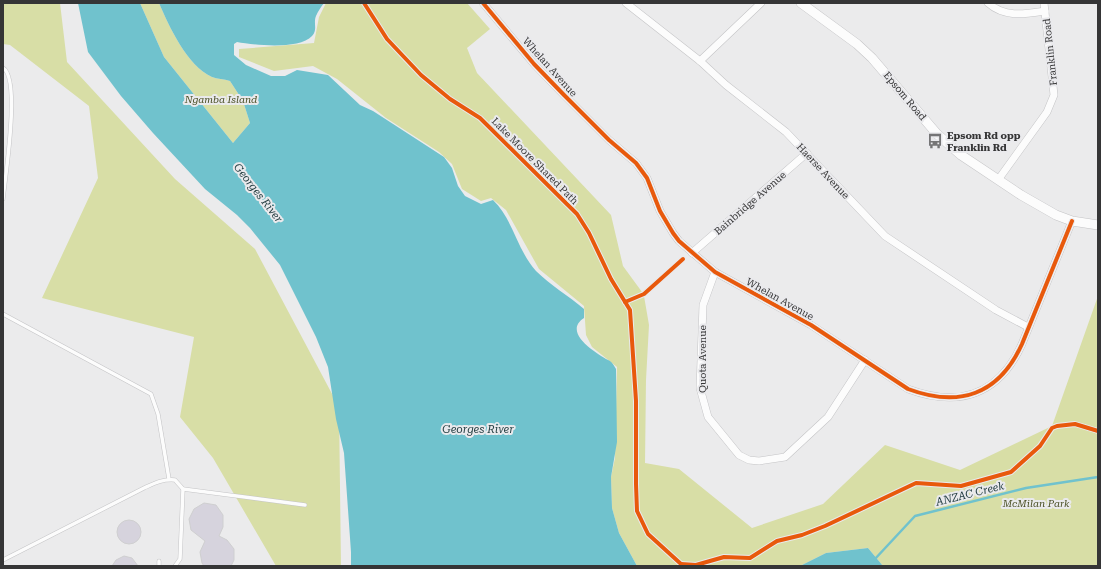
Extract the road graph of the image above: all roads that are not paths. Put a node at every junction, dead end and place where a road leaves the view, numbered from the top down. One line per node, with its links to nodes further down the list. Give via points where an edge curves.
1 (483, 3): 15 (street, Whelan Avenue, via 559,90 636,162 647,178 670,229)
2 (626, 3): 8 (street, Haerse Avenue)
3 (761, 3): 8 (street)
4 (800, 3): 11 (street, Epsom Road, via 857,44 944,140)
5 (988, 3): 7 (street, via 1007,14)
6 (1044, 3): 7 (street, Franklin Road)
7 (1045, 11): 11 (street, Franklin Road, via 1054,95 1047,112)
8 (700, 60): 10 (street, Haerse Avenue, via 726,85 786,132)
9 (3, 68): 12 (lane, via 10,77 11,105)
10 (807, 153): 15 (street, Bainbridge Avenue); 18 (street, Haerse Avenue, via 885,236 996,310)
11 (998, 180): 13 (street, Epsom Road, via 1043,208)
12 (3, 199)
13 (1072, 221): 14 (street, Epsom Road); 18 (street, Whelan Avenue)
14 (1098, 225)
15 (692, 253): 16 (street, Whelan Avenue)
16 (715, 272): 19 (street, Whelan Avenue, via 811,325); 19 (street, Quota Avenue, via 703,305 700,388 708,416 740,455 749,460 759,461 785,457 828,417)
17 (3, 314): 20 (lane, via 151,394 158,414)
18 (1028, 327): 19 (street, Whelan Avenue, via 1015,359 1007,370 982,390 969,395 944,398 908,389)
19 (865, 360)
20 (169, 480): 21 (lane, via 175,480); 23 (lane, via 163,479 144,488)
21 (183, 489): 22 (lane); 26 (lane, via 180,559)
22 (305, 505)
23 (3, 560)
24 (159, 561): 25 (lane)
25 (159, 566)
26 (175, 566)

